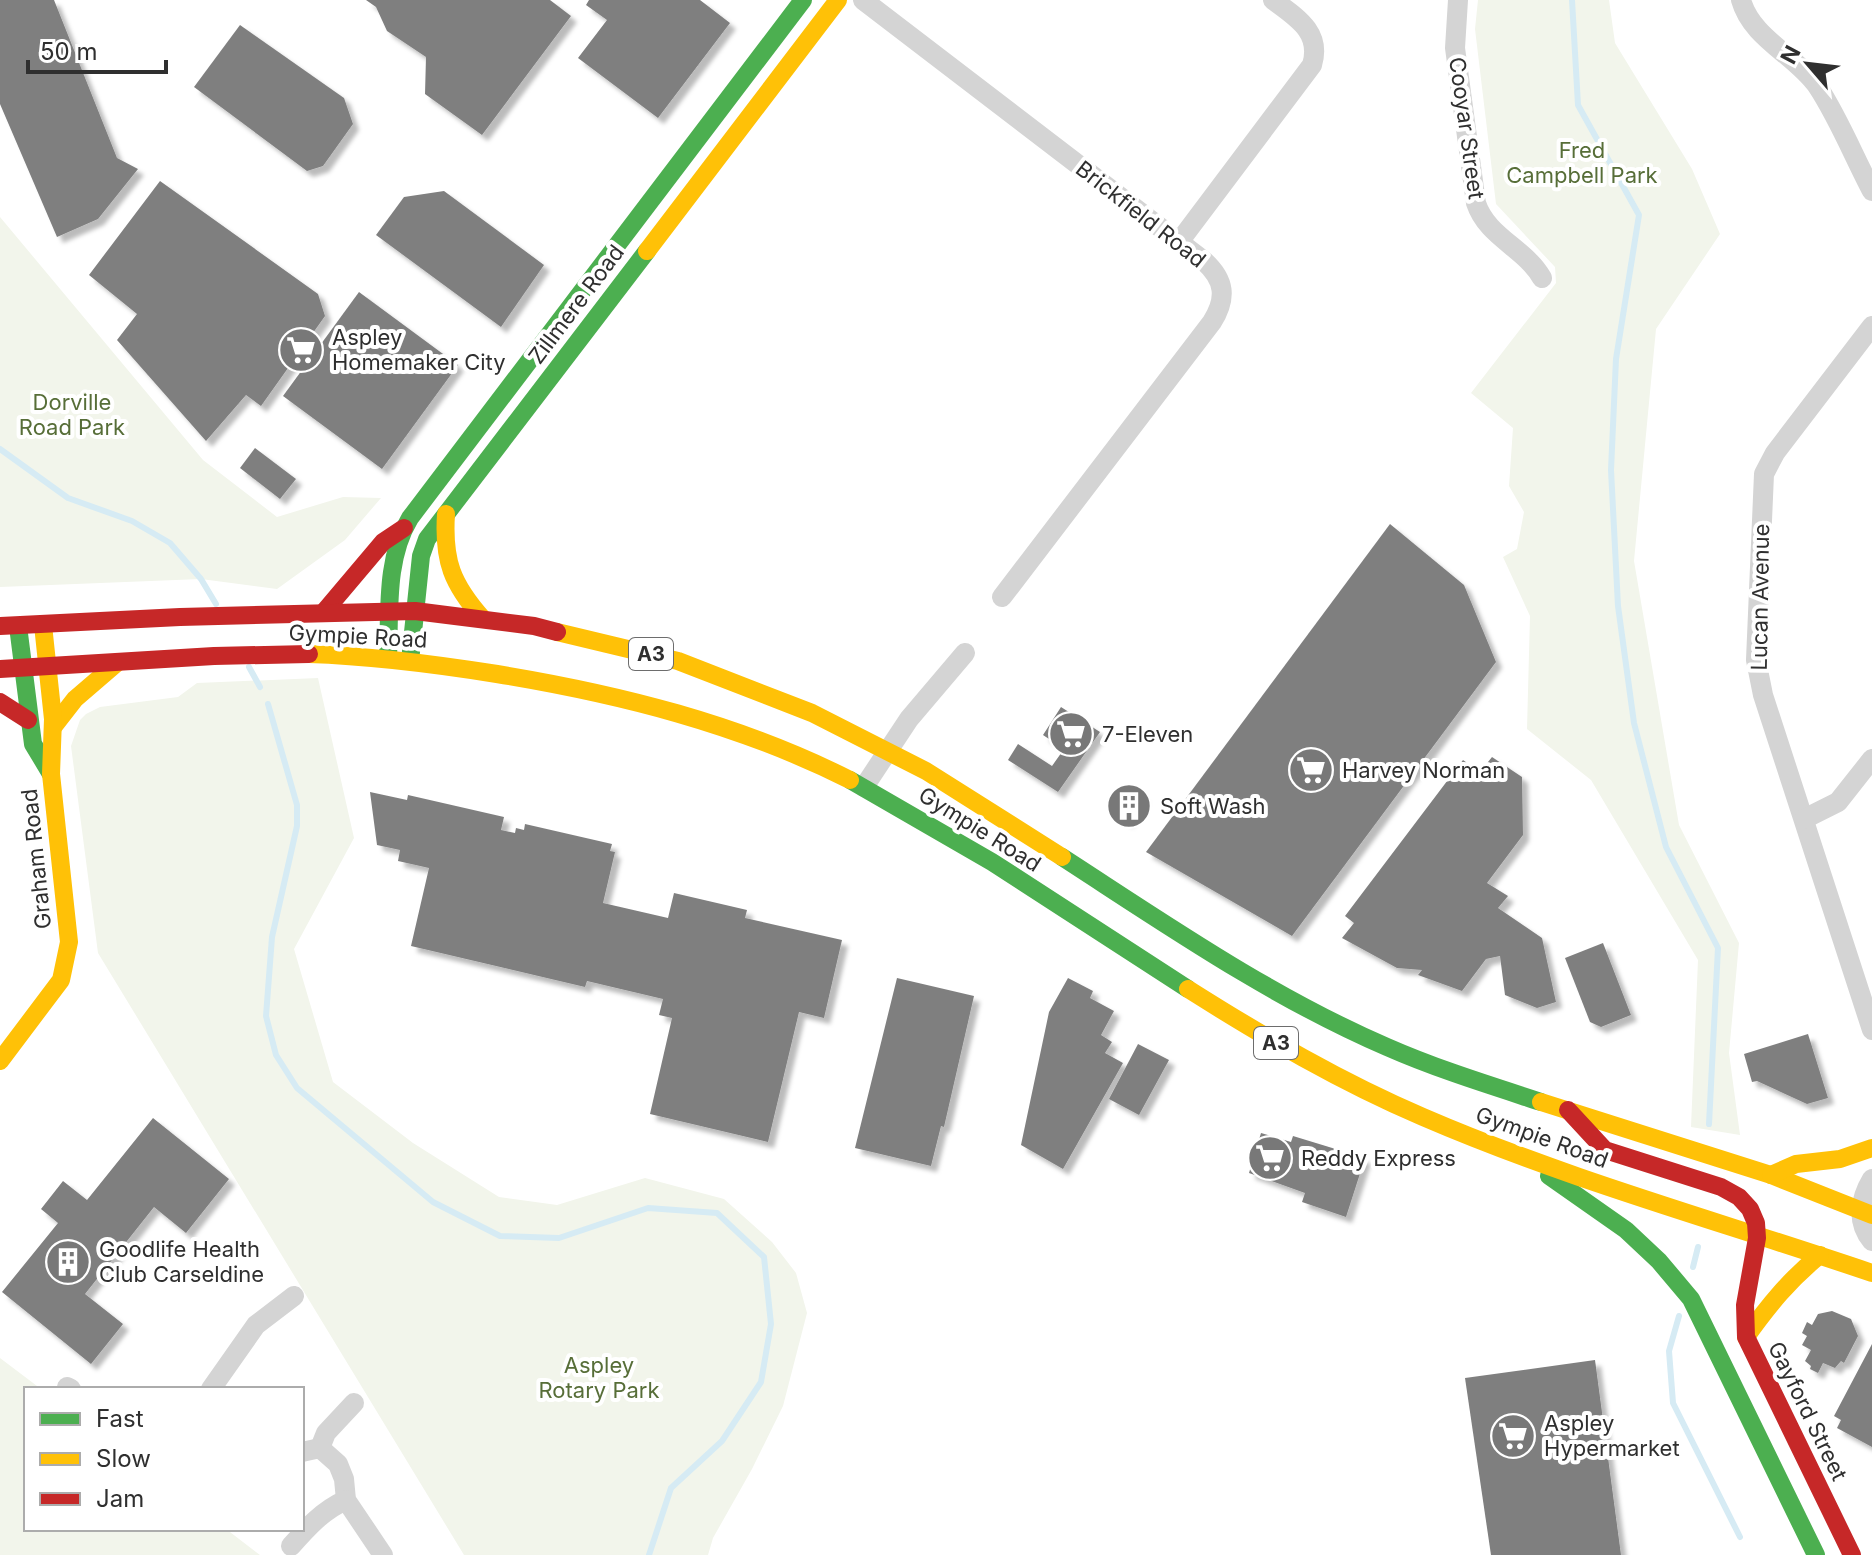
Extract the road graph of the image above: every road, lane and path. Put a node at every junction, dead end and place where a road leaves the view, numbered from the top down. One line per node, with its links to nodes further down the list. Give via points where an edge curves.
1 (803, 0): 12 (main road, Zillmere Road)
2 (838, 0): 11 (main road, Zillmere Road)
3 (863, 0): 8 (street, Brickfield Road)
4 (1273, 0): 8 (street, via 1307,27 1315,42 1312,65)
5 (1458, 0): 9 (street, Cooyar Street, via 1455,48 1476,203 1490,228)
6 (1741, 0): 7 (street, via 1754,26 1819,89)
7 (1872, 191)
8 (1179, 242): 13 (street, Brickfield Road, via 1215,271 1223,291 1220,310)
9 (1542, 278)
10 (1872, 326): 34 (street, Lucan Avenue, via 1768,463 1762,485 1758,677)
11 (446, 514): 15 (main road, Zillmere Road, via 421,556); 17 (main road, via 444,547 453,578)
12 (404, 528): 14 (main road, Zillmere Road); 16 (main road, via 383,542)
13 (1002, 597)
14 (390, 611): 15 (main road, Gympie Road / A3); 16 (main road, Gympie Road / A3); 21 (main road, Zillmere Road)
15 (415, 611): 17 (main road, Gympie Road / A3); 22 (main road, Zillmere Road)
16 (323, 613): 18 (main road, Gympie Road / A3)
17 (483, 619): 30 (main road, Gympie Road / A3, via 577,635 678,661 774,696)
18 (43, 625): 19 (main road, Gympie Road / A3); 24 (main road, Graham Road)
19 (9, 626): 25 (main road, Graham Road)
20 (965, 653): 30 (street, via 920,704)
21 (388, 658): 22 (main road, Gympie Road / A3); 23 (main road, Gympie Road / A3, via 301,655)
22 (410, 661): 33 (main road, Gympie Road / A3, via 558,683 660,707 731,729)
23 (118, 662): 24 (main road, Gympie Road / A3); 29 (main road, via 75,699)
24 (46, 666): 25 (main road, Gympie Road / A3); 29 (main road, Graham Road)
25 (24, 668): 26 (main road, Gympie Road / A3); 28 (main road, Graham Road)
26 (0, 669)
27 (0, 702): 28 (main road)
28 (28, 720): 32 (main road, Graham Road, via 33,744)
29 (54, 726): 32 (main road, Graham Road)
30 (889, 751): 33 (street); 37 (main road, Gympie Road / A3, via 1286,998 1414,1058)
31 (1872, 759): 34 (street, via 1838,802)
32 (51, 774): 36 (main road, Graham Road, via 69,942 61,980)
33 (864, 787): 39 (main road, Gympie Road / A3, via 1291,1052 1374,1095)
34 (1804, 819): 35 (street, Lucan Avenue)
35 (1872, 1030)
36 (0, 1061)
37 (1568, 1110): 40 (main road, Gympie Road / A3); 43 (main road, via 1605,1150 1737,1195)
38 (1872, 1148): 40 (main road, via 1840,1159 1796,1164)
39 (1524, 1158): 43 (main road, Gympie Road / A3); 55 (main road, via 1633,1233 1672,1273 1708,1331)
40 (1771, 1175): 42 (main road, Gympie Road / A3)
41 (1872, 1179): 42 (street, via 1866,1191)
42 (1867, 1213): 44 (street, via 1862,1223)
43 (1758, 1235): 45 (main road, Gympie Road / A3); 48 (main road, Gayford Street, via 1745,1305)
44 (1872, 1241)
45 (1820, 1255): 46 (main road, Gympie Road / A3); 48 (main road, via 1772,1300)
46 (1872, 1273)
47 (294, 1296): 49 (street, via 256,1325)
48 (1746, 1337): 56 (main road, Gayford Street)
49 (212, 1387)
50 (354, 1403): 51 (street)
51 (311, 1450): 52 (street, via 338,1464)
52 (346, 1500): 53 (street, via 315,1520); 54 (street)
53 (291, 1546)
54 (383, 1555)
55 (1816, 1555)
56 (1852, 1555)

